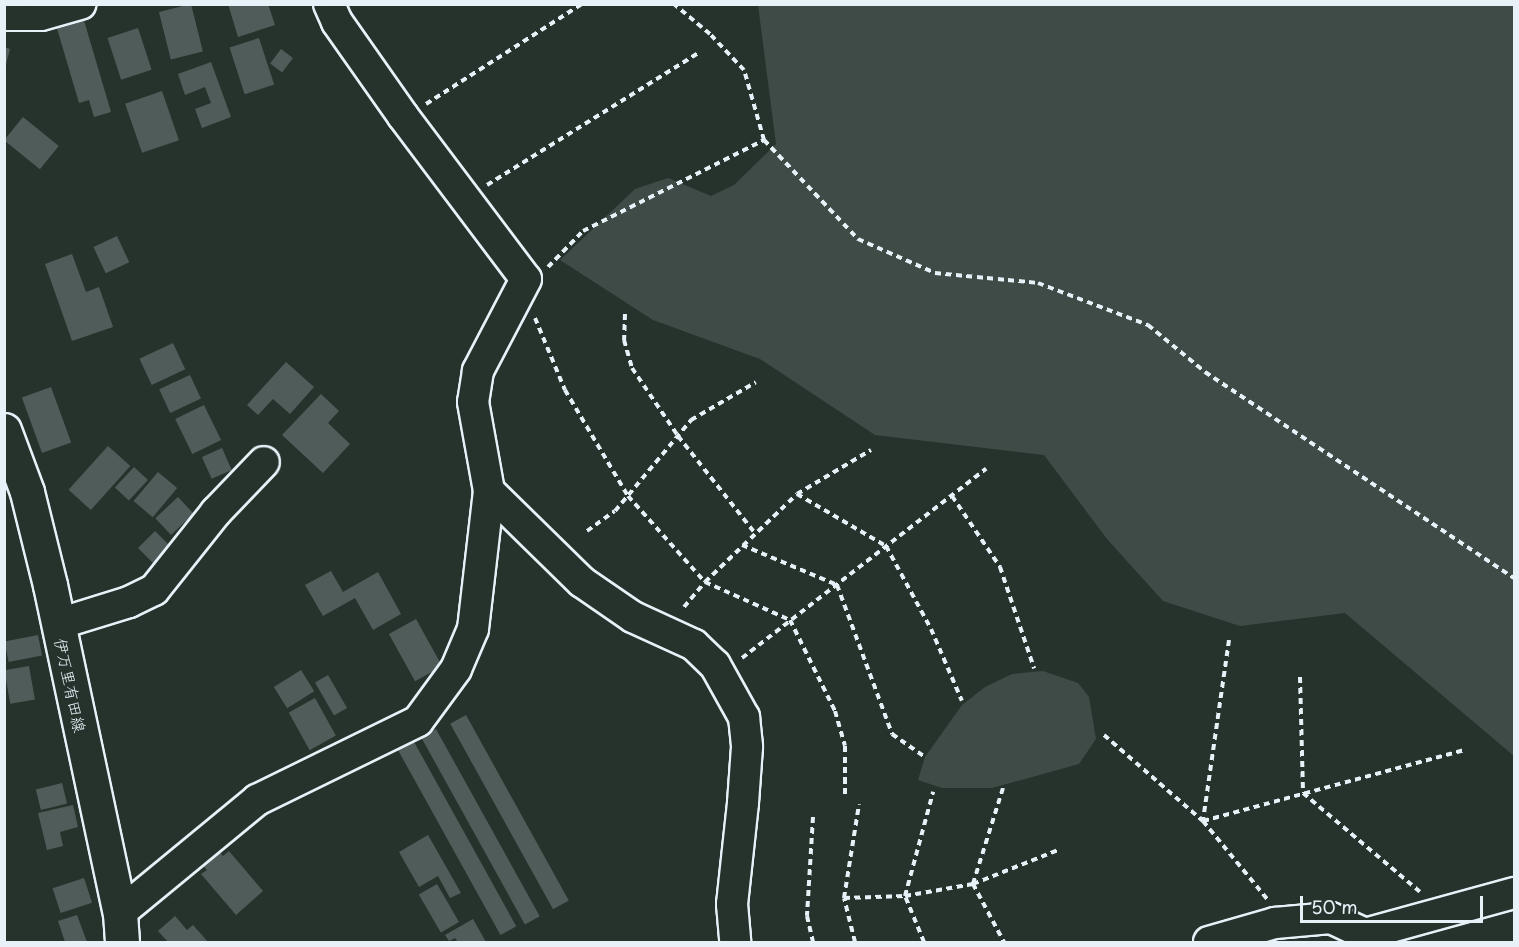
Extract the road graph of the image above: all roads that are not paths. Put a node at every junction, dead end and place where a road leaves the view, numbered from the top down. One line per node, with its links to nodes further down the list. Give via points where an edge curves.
1 (80, 4): 3 (street, via 41,15)
2 (329, 4): 6 (street, via 336,22 396,107 526,279 478,371 473,402)
3 (4, 15)
4 (4, 430): 7 (main road, 伊万里有田線, via 27,492)
5 (264, 462): 7 (street, via 209,521 154,590)
6 (489, 491): 9 (street, via 473,629 456,669 418,721 257,800); 10 (street, via 582,582 633,617 694,645 715,665 744,717 744,792 732,904)
7 (58, 624): 9 (main road, 伊万里有田線)
8 (1515, 893): 11 (street, via 1365,934 1331,918 1275,923)
9 (123, 935)
10 (735, 942)
11 (1209, 942)

